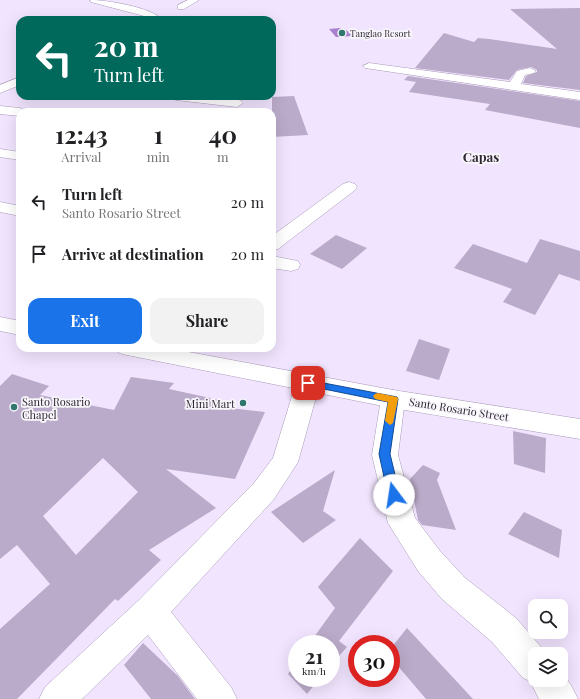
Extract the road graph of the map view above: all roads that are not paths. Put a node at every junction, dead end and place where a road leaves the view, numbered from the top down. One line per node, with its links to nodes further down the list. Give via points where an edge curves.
1 (94, 0): 4 (street)
2 (195, 0): 3 (street)
3 (181, 7)
4 (151, 16)
5 (369, 66): 8 (street)
6 (530, 71): 8 (street, via 521,73)
7 (16, 83): 9 (street)
8 (514, 86): 10 (street)
9 (0, 89)
10 (580, 96)
11 (208, 100): 12 (street)
12 (239, 104)
13 (0, 110): 14 (street)
14 (16, 112)
15 (0, 153): 16 (street)
16 (16, 155)
17 (349, 187): 20 (street)
18 (0, 208): 19 (street)
19 (16, 210)
20 (276, 242)
21 (276, 263): 22 (street)
22 (291, 265)
23 (0, 324): 24 (street)
24 (16, 327)
25 (148, 352): 26 (street, Santo Rosario Street)
26 (308, 383): 27 (street, Santo Rosario Street); 29 (street, via 285,462 264,491)
27 (393, 399): 28 (street, Santo Rosario Street); 30 (street, via 385,454 402,523 429,561 453,588 504,630)
28 (580, 429)
29 (150, 611): 32 (street); 33 (street)
30 (528, 658)
31 (552, 687): 34 (street)
32 (57, 699)
33 (219, 699)
34 (560, 699)

